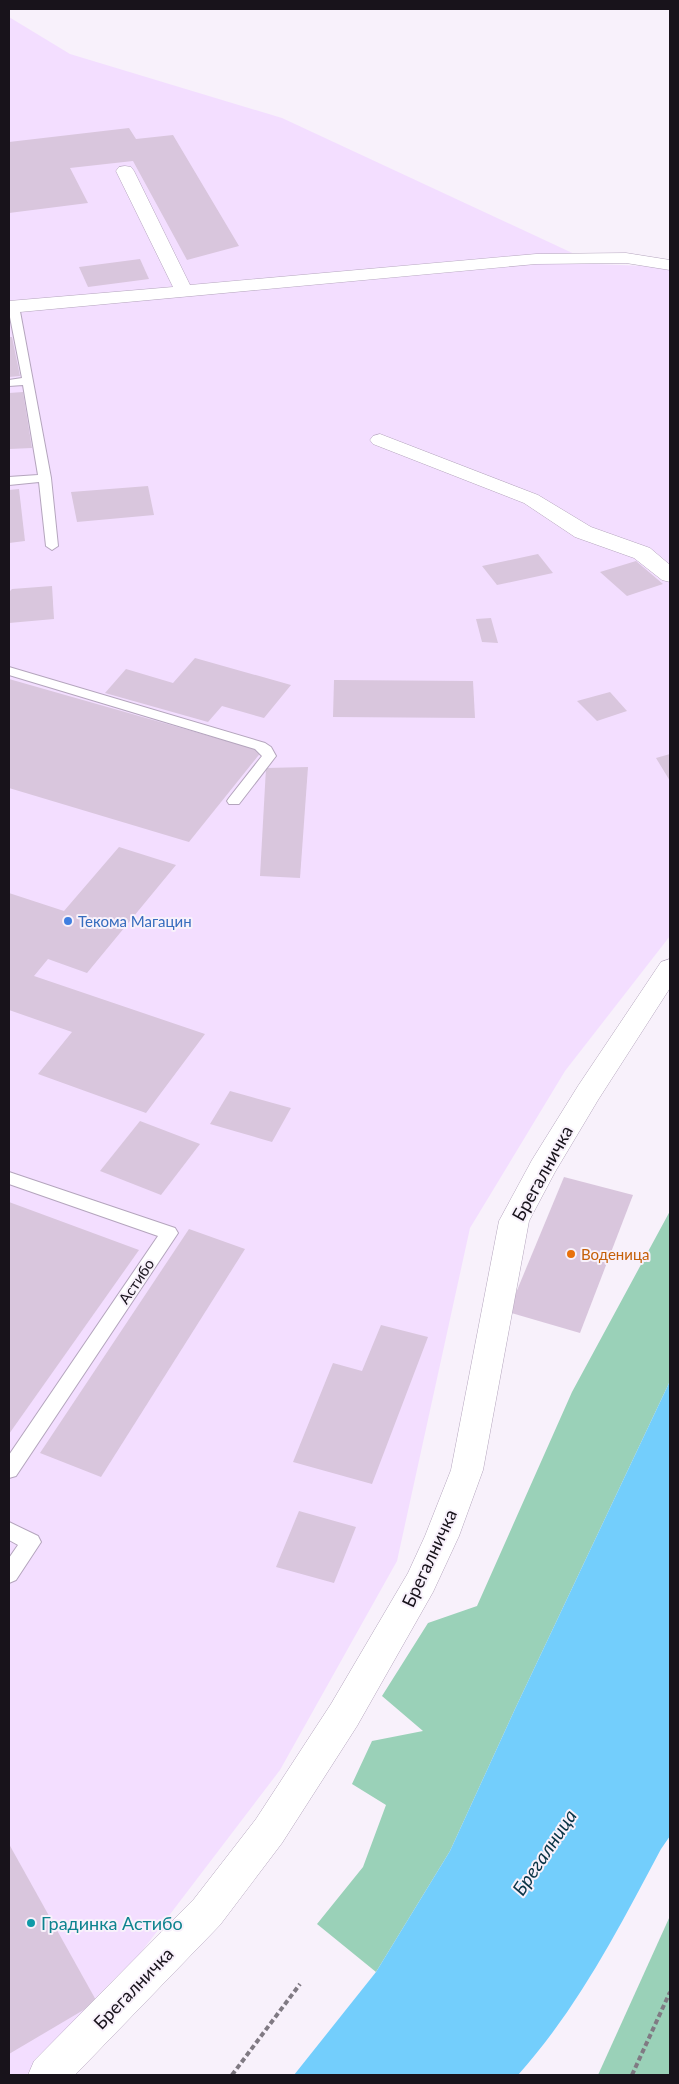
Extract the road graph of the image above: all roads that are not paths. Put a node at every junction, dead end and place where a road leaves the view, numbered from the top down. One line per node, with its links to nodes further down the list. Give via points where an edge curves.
1 (124, 170): 3 (street)
2 (670, 265): 3 (street, via 626,258 536,259)
3 (184, 291): 4 (street)
4 (11, 306): 5 (lane)
5 (28, 381): 6 (lane); 8 (lane)
6 (9, 383)
7 (380, 440): 11 (street, via 531,499 583,532 642,553)
8 (44, 478): 9 (lane); 10 (lane)
9 (9, 481)
10 (52, 546)
11 (670, 575)
12 (9, 671): 13 (lane, via 260,746 269,756)
13 (234, 801)
14 (670, 968): 19 (street, Брегалничка, via 588,1093 514,1221 467,1470 422,1582 344,1715 269,1831 207,1912)
15 (9, 1178): 16 (lane, Астибо, via 169,1233)
16 (9, 1470)
17 (9, 1530): 18 (lane, via 31,1542)
18 (9, 1574)
19 (48, 2075)

